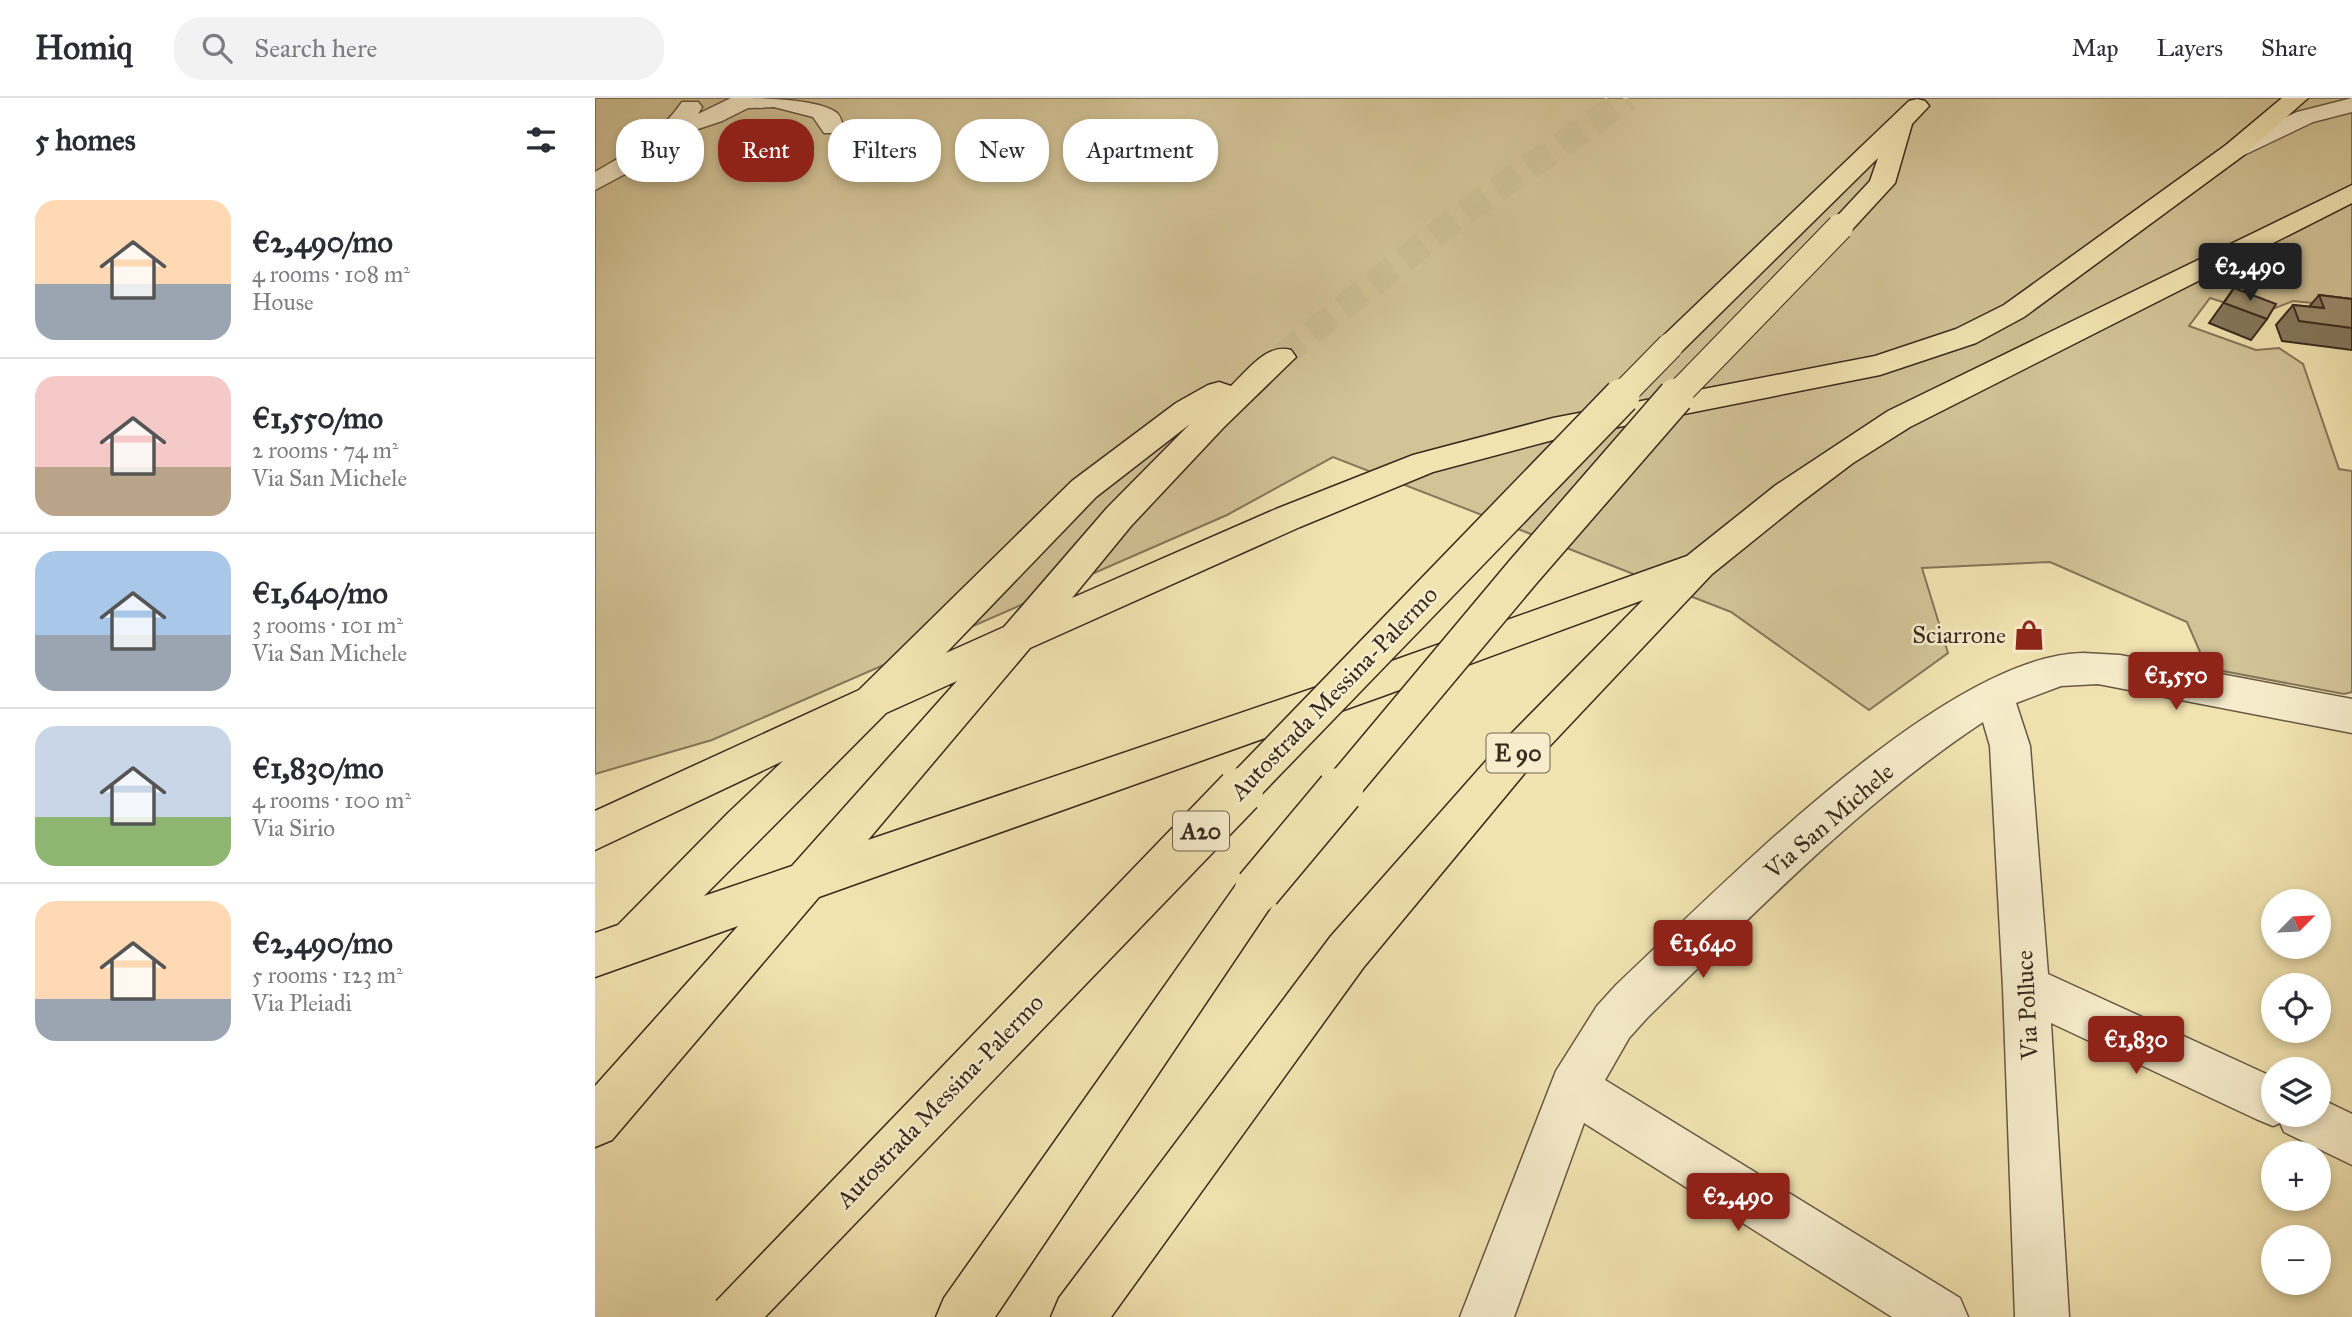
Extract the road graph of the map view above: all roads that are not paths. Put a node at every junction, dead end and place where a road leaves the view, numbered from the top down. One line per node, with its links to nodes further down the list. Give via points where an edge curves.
1 (695, 98): 5 (street)
2 (744, 99): 6 (street); 7 (street, via 774,100 821,112)
3 (2352, 105): 4 (street)
4 (2295, 107): 8 (street)
5 (683, 119)
6 (704, 119)
7 (829, 119)
8 (2235, 150): 17 (highway, via 2014,311 1966,336 1881,365 1541,432 1425,463 831,720)
9 (616, 170): 10 (street)
10 (595, 182)
11 (2352, 193): 14 (highway, via 1899,419 1842,455)
12 (1280, 358): 13 (highway)
13 (1200, 415): 19 (highway, via 1084,489); 23 (highway, via 978,684)
14 (1700, 565): 18 (highway, bridge); 28 (highway, E 90, via 1515,756 1347,952)
15 (1995, 696): 16 (street, Via San Michele, via 2062,669 2085,668); 20 (street, Via Polluce, via 2010,746); 21 (street, Via San Michele, via 1932,734 1829,817 1612,1022)
16 (2352, 716)
17 (595, 831)
18 (595, 955)
19 (595, 979)
20 (2027, 988): 22 (street); 31 (street, Via Polluce)
21 (1573, 1088): 29 (street, Via San Michele); 30 (street)
22 (2261, 1096)
23 (595, 1123)
24 (2325, 1127): 25 (street)
25 (2352, 1140)
26 (733, 1317): 27 (highway, Autostrada Messina-Palermo / A20, bridge, via 1670,346 1910,113 1882,183 1696,373 1258,889)
27 (963, 1317)
28 (1078, 1317)
29 (1487, 1317)
30 (1941, 1317)
31 (2042, 1317)

